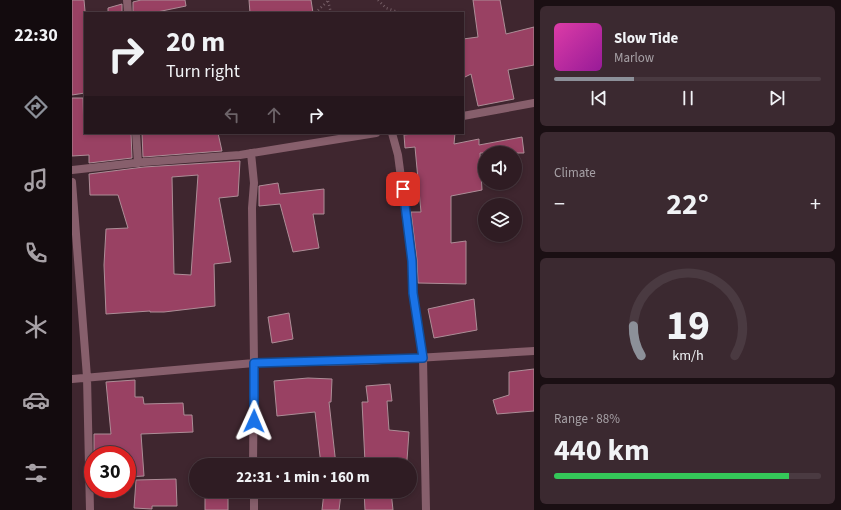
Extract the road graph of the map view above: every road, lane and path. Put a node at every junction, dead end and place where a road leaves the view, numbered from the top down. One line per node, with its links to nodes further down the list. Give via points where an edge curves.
1 (127, 0): 4 (street)
2 (328, 0): 5 (path); 6 (path)
3 (378, 0): 7 (path, via 386,8)
4 (128, 12)
5 (316, 12)
6 (331, 12)
7 (398, 12)
8 (534, 103): 9 (street)
9 (464, 116)
10 (136, 134): 14 (street)
11 (370, 134): 13 (street)
12 (392, 134): 18 (street, via 398,155)
13 (251, 153): 14 (street); 19 (street, via 254,183)
14 (138, 163): 15 (street)
15 (72, 170)
16 (72, 182): 20 (street)
17 (534, 351): 18 (street)
18 (423, 358): 19 (street); 26 (street)
19 (254, 363): 20 (street); 22 (street)
20 (87, 377): 21 (street); 24 (street)
21 (72, 379)
22 (253, 458)
23 (254, 498): 25 (street)
24 (90, 510)
25 (254, 510)
26 (426, 510)

